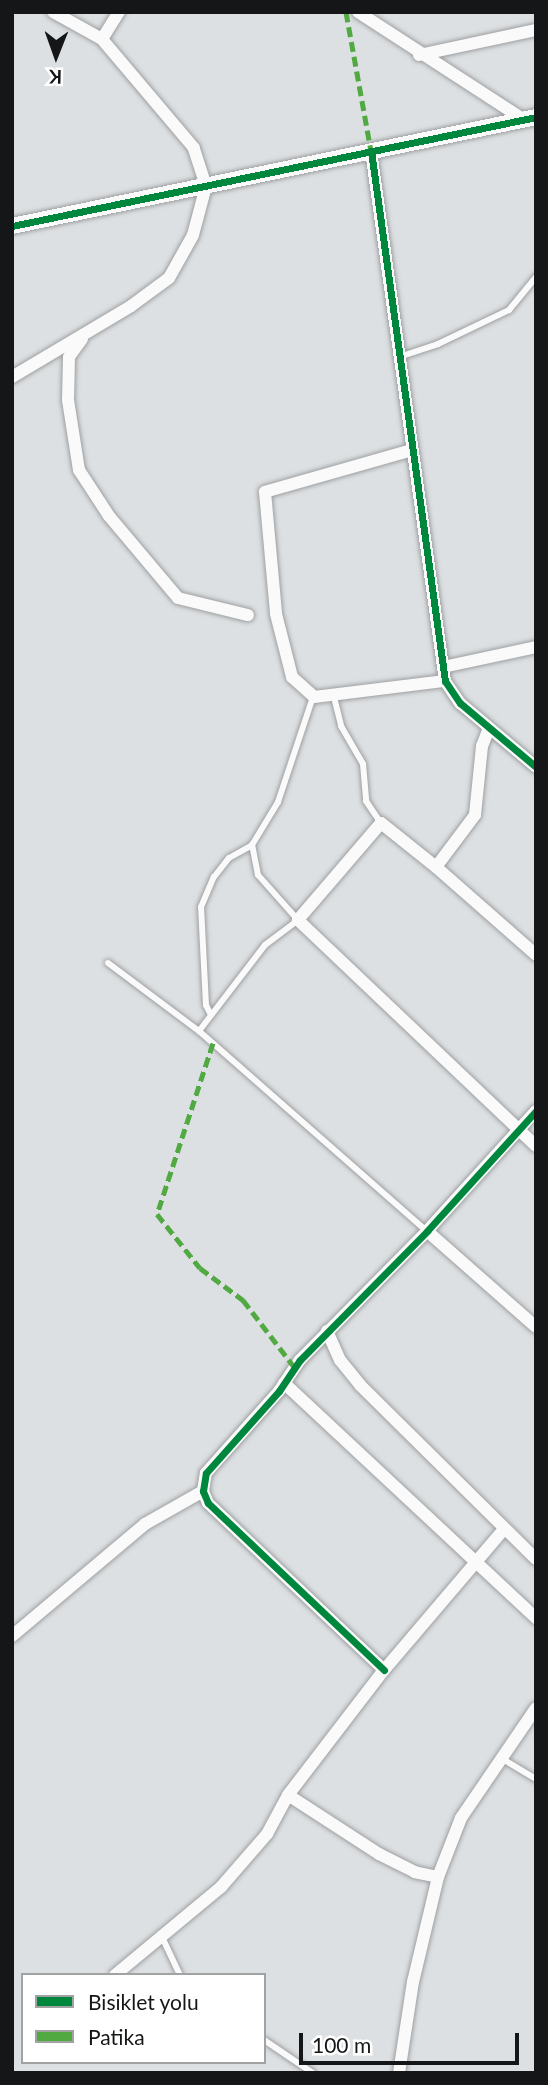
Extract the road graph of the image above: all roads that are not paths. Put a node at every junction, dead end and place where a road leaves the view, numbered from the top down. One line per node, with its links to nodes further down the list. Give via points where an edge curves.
1 (53, 12): 4 (street)
2 (119, 12): 6 (street)
3 (358, 12): 7 (street)
4 (68, 15): 6 (street)
5 (536, 30): 7 (street)
6 (102, 39): 10 (street, via 194,148)
7 (419, 55): 8 (street)
8 (530, 118): 9 (street)
9 (372, 151): 10 (street); 14 (street)
10 (206, 186): 11 (street); 13 (street, via 193,235 169,278)
11 (12, 226)
12 (536, 277): 14 (lane, via 509,310 439,345)
13 (88, 332): 15 (street); 17 (street, via 69,357 68,400 79,470 109,516 178,598)
14 (400, 357): 16 (street)
15 (12, 377)
16 (412, 450): 19 (street); 21 (street, via 273,487 264,495 283,652 295,683)
17 (248, 615)
18 (536, 647): 19 (street)
19 (443, 667): 20 (street)
20 (445, 681): 22 (street); 23 (street, via 460,703)
21 (314, 697): 22 (street); 26 (lane, via 278,802)
22 (334, 697): 25 (lane, via 341,726 363,764 366,801)
23 (489, 728): 24 (street); 27 (street, via 482,746 481,792 475,815)
24 (536, 767)
25 (381, 823): 27 (street); 28 (street)
26 (251, 845): 28 (lane, via 258,875); 31 (lane, via 229,858 214,877 201,907 206,1004)
27 (436, 867): 29 (street)
28 (298, 920): 31 (lane, via 265,946); 34 (street)
29 (536, 956)
30 (108, 963): 32 (lane)
31 (211, 1015): 32 (lane)
32 (199, 1031): 36 (lane)
33 (536, 1111): 34 (street)
34 (519, 1130): 35 (street); 36 (street)
35 (536, 1146)
36 (427, 1231): 37 (street); 38 (street)
37 (536, 1327)
38 (327, 1331): 39 (street); 41 (street, via 340,1360 359,1385)
39 (284, 1383): 40 (street, via 206,1473); 43 (street)
40 (203, 1491): 45 (street, via 145,1524); 46 (street, via 208,1503)
41 (505, 1529): 42 (street); 43 (street)
42 (536, 1559)
43 (475, 1560): 44 (street); 46 (street)
44 (536, 1618)
45 (12, 1636)
46 (384, 1670): 50 (street)
47 (536, 1708): 48 (street)
48 (499, 1757): 49 (lane); 51 (street, via 461,1818)
49 (536, 1779)
50 (289, 1795): 51 (street, via 379,1854 415,1872); 52 (street, via 222,1888)
51 (438, 1877): 57 (street, via 413,1982)
52 (162, 1937): 53 (street); 54 (lane)
53 (117, 1973)
54 (179, 1973)
55 (266, 2041): 56 (lane)
56 (313, 2073)
57 (399, 2073)

